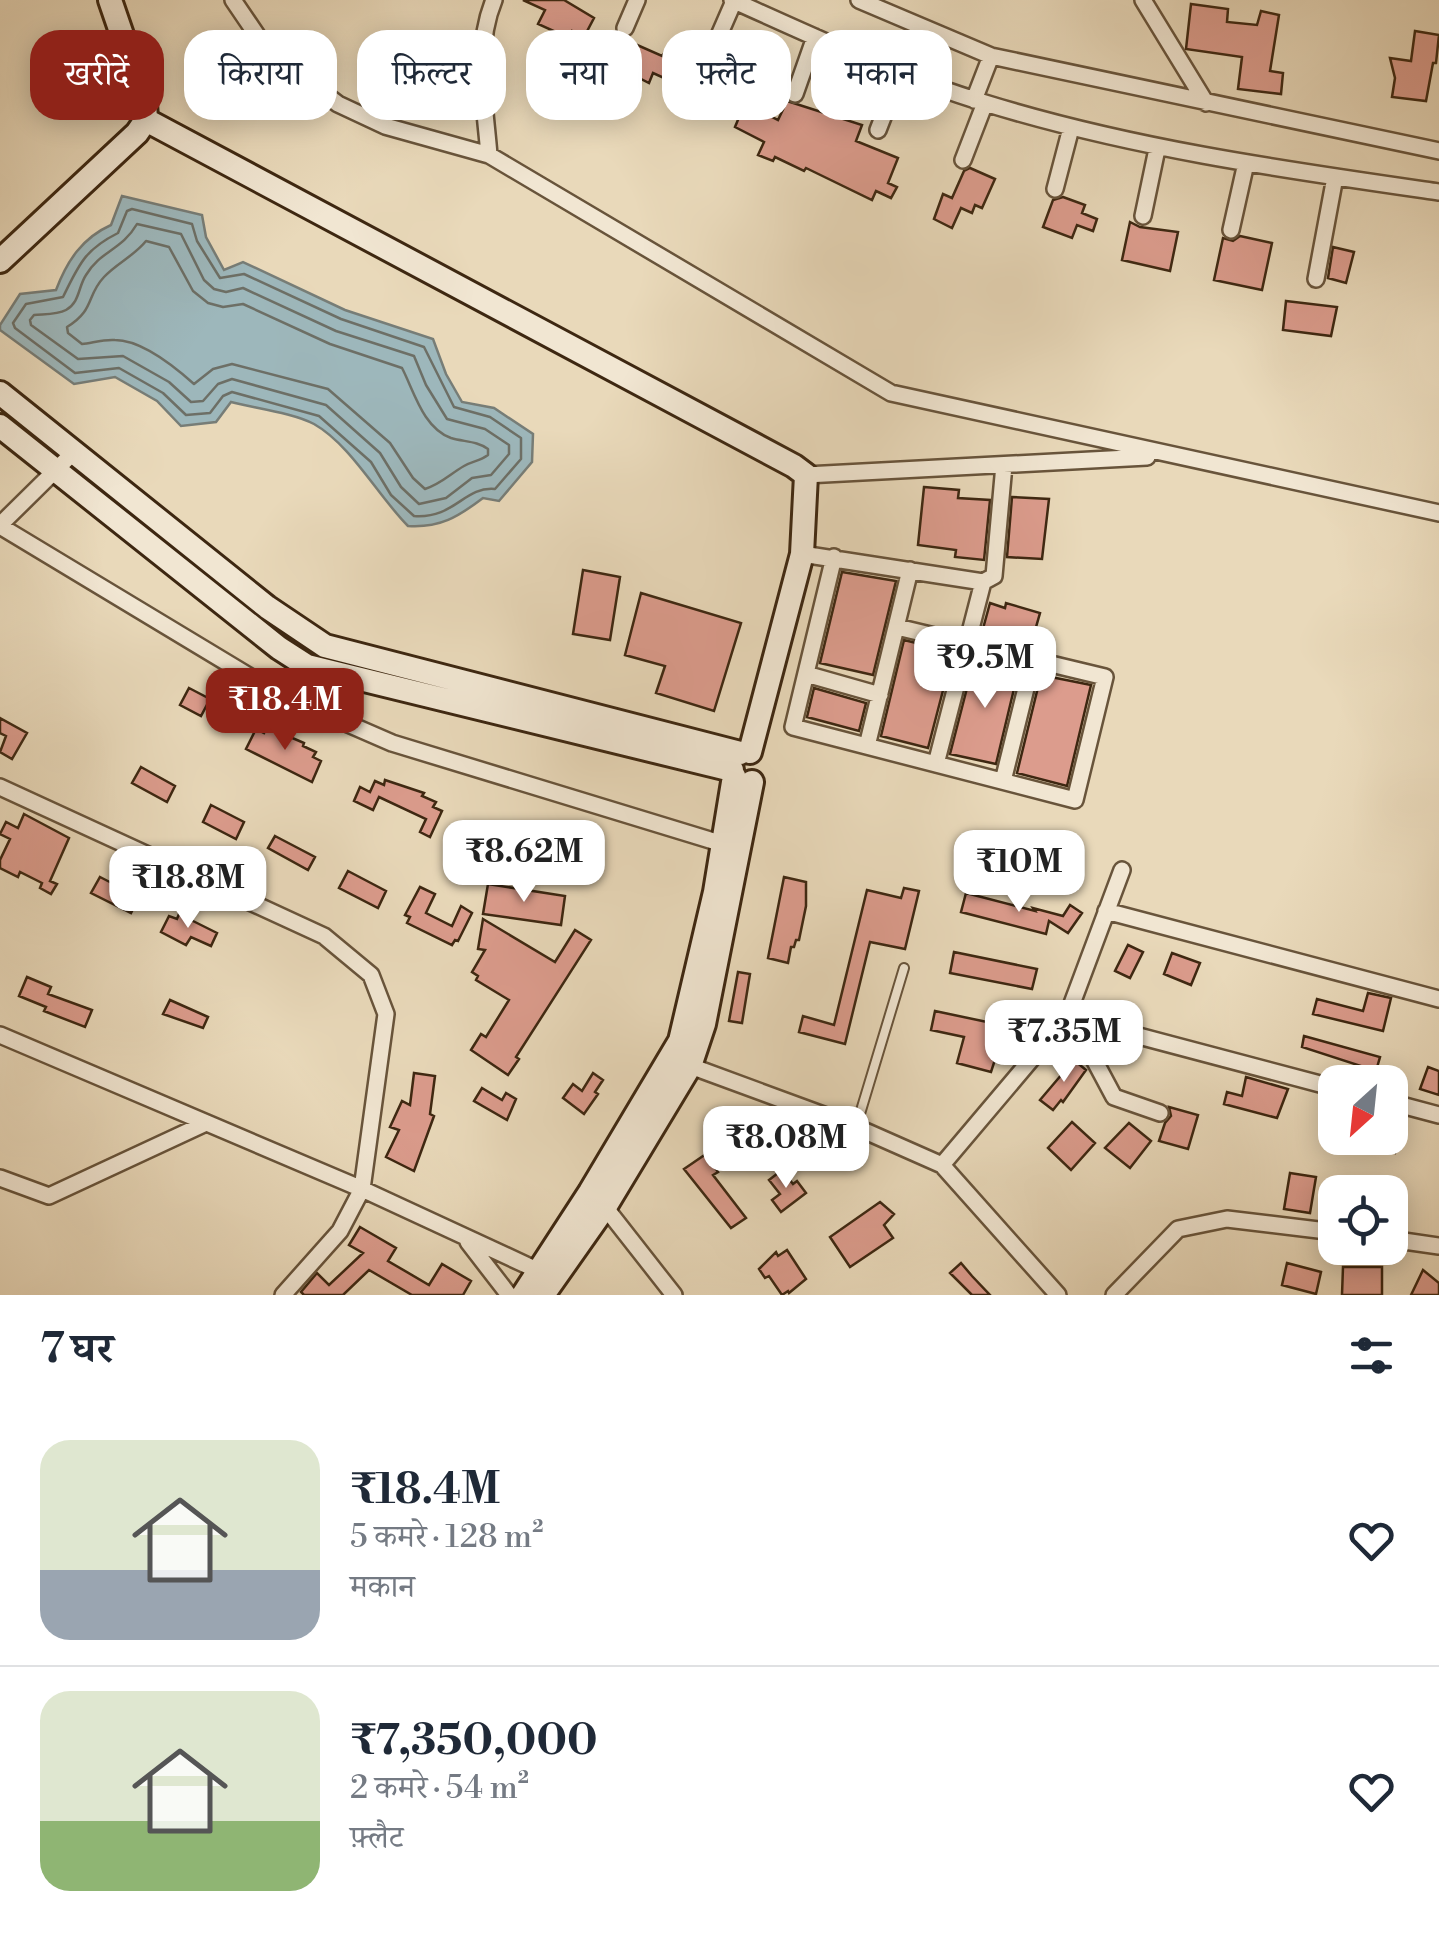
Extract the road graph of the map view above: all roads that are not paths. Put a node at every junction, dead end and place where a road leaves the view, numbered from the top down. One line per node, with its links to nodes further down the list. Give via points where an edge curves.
1 (110, 0): 9 (street)
2 (233, 0): 24 (street, via 267,50 338,104 385,126)
3 (494, 0): 24 (street, via 482,61)
4 (637, 0): 8 (street)
5 (733, 0): 10 (street); 11 (street)
6 (859, 0): 13 (street)
7 (1143, 0): 17 (street)
8 (625, 28)
9 (120, 30)
10 (721, 30)
11 (811, 36)
12 (811, 49): 15 (street)
13 (991, 56): 16 (street); 17 (street)
14 (952, 90): 16 (street)
15 (795, 94)
16 (980, 101): 20 (street); 25 (street)
17 (1206, 103): 23 (street)
18 (146, 120): 32 (street); 40 (street)
19 (882, 120): 21 (street)
20 (1071, 128): 22 (street); 28 (street)
21 (878, 130)
22 (1157, 148): 26 (street); 30 (street)
23 (1439, 151)
24 (489, 155): 37 (street, via 891,393)
25 (963, 160)
26 (1246, 163): 27 (street); 31 (street)
27 (1336, 177): 29 (street); 33 (street)
28 (1055, 189)
29 (1439, 192)
30 (1142, 216)
31 (1231, 230)
32 (0, 261)
33 (1316, 279)
34 (0, 393): 36 (street)
35 (0, 426): 39 (street)
36 (74, 452): 39 (street); 54 (street, via 267,608 325,646)
37 (1168, 456): 38 (street); 41 (street)
38 (1004, 465): 40 (street); 46 (street, via 994,576)
39 (56, 473): 42 (street); 54 (street, via 306,666)
40 (806, 475): 43 (street)
41 (1439, 513)
42 (0, 526): 57 (street, via 294,700 392,744)
43 (802, 554): 44 (street); 54 (street)
44 (834, 557): 45 (street); 50 (street)
45 (910, 570): 46 (street); 47 (street)
46 (983, 582): 48 (street)
47 (898, 627): 48 (street); 51 (street)
48 (965, 643): 49 (street); 53 (street)
49 (1033, 660): 55 (street); 55 (street, via 1105,677 1075,800)
50 (806, 674): 51 (street); 52 (street, via 794,727)
51 (880, 695): 52 (street)
52 (867, 746): 53 (street)
53 (936, 764): 55 (street)
54 (742, 767): 57 (street); 64 (street, via 704,1024)
55 (1003, 781)
56 (1, 790): 73 (street, via 324,936 371,975 386,1014)
57 (722, 844): 64 (street)
58 (1122, 870): 59 (street)
59 (1106, 911): 61 (street); 62 (street)
60 (904, 968): 70 (lane)
61 (1439, 999)
62 (1063, 1022): 65 (street); 67 (street, via 1090,1052 1114,1097); 71 (street)
63 (0, 1035): 69 (street)
64 (681, 1062): 70 (street); 74 (street); 79 (street)
65 (1318, 1084)
66 (1408, 1107): 68 (street)
67 (1160, 1113)
68 (1439, 1115)
69 (206, 1123): 72 (street, via 49,1196); 73 (street)
70 (856, 1127): 71 (street)
71 (942, 1165): 85 (street)
72 (0, 1178)
73 (362, 1188): 76 (street); 80 (street, via 340,1230)
74 (605, 1207): 83 (street); 84 (street)
75 (1318, 1230): 86 (street, via 1227,1219 1178,1229)
76 (465, 1239): 79 (street); 81 (street)
77 (1408, 1242): 78 (street)
78 (1439, 1246)
79 (540, 1270): 82 (street)
80 (283, 1295)
81 (509, 1295)
82 (523, 1295)
83 (543, 1295)
84 (674, 1295)
85 (1058, 1295)
86 (1114, 1295)

